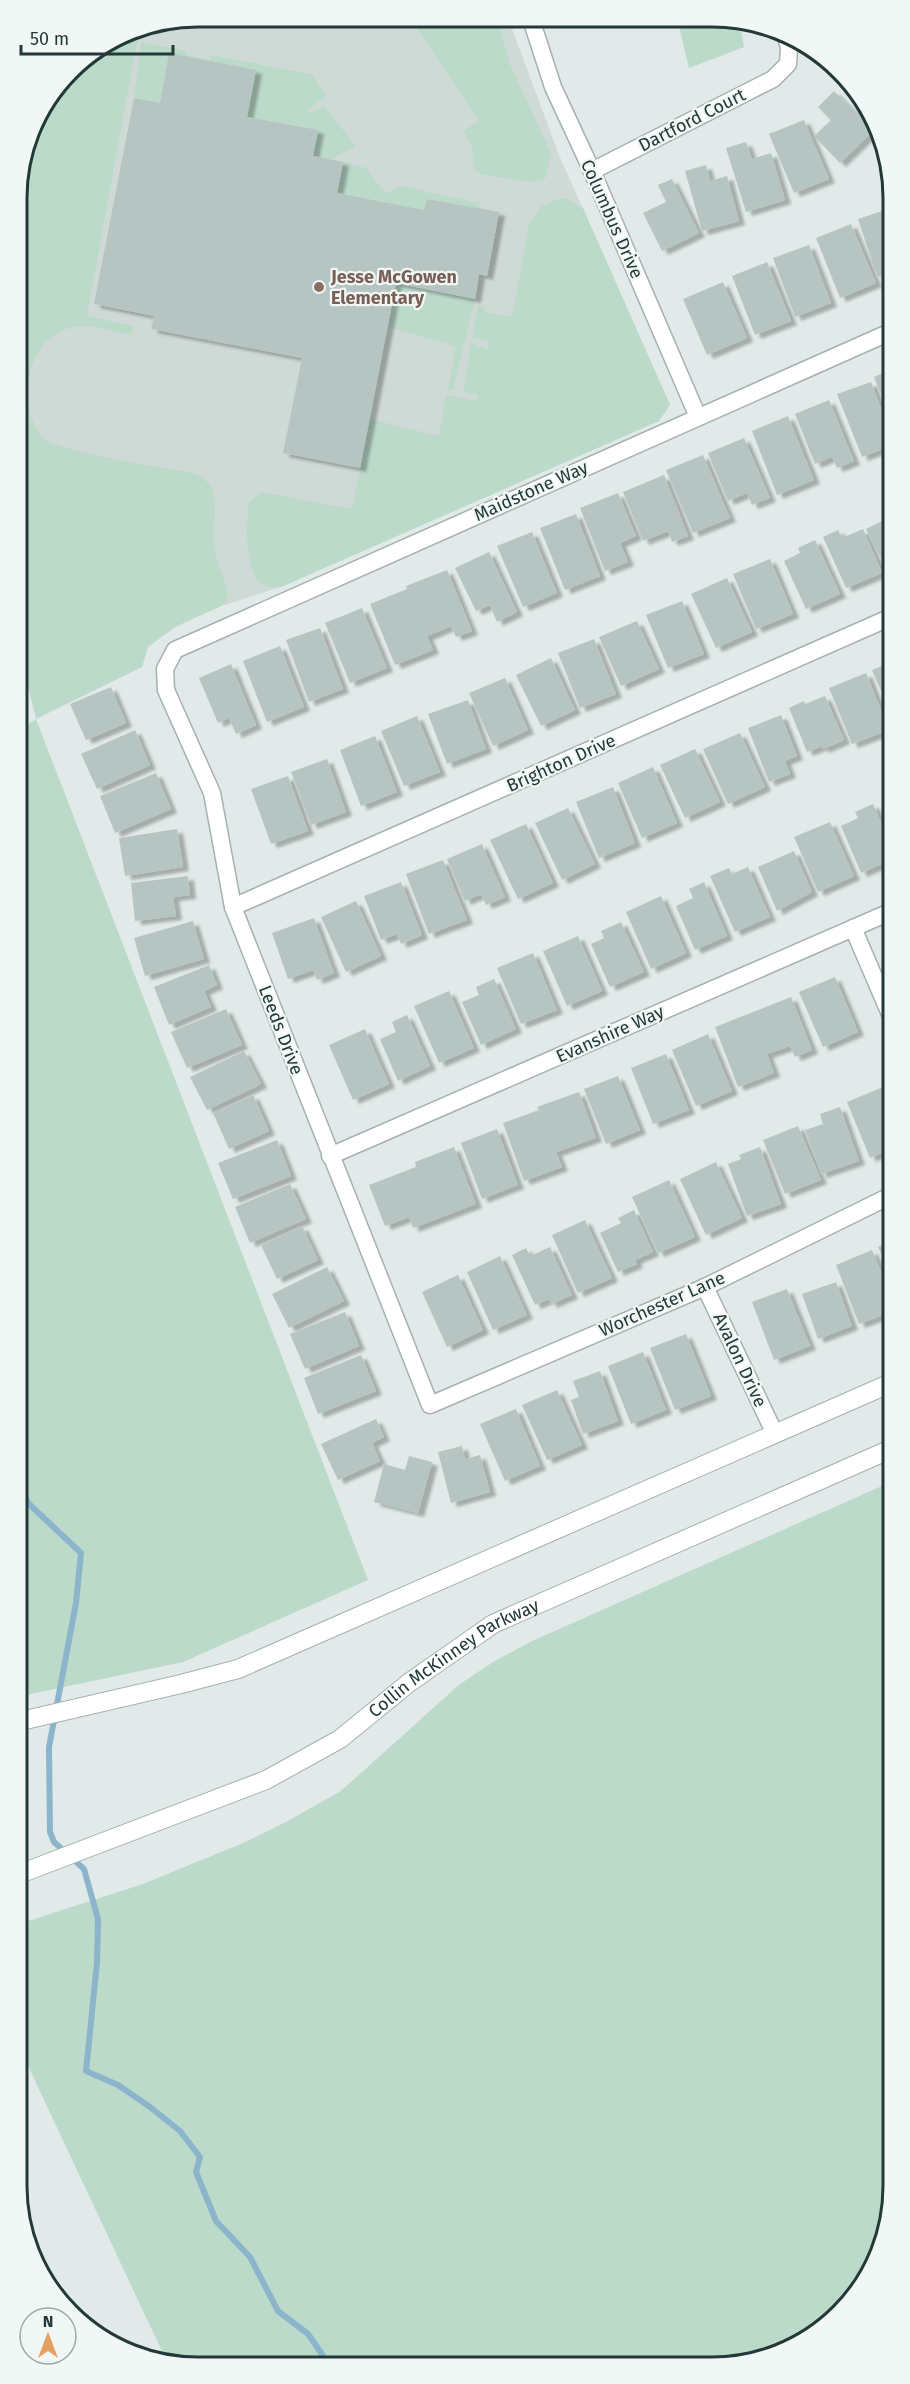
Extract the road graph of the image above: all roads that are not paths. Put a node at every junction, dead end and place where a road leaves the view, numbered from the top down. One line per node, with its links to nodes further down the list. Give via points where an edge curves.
1 (534, 27): 3 (street, Columbus Drive, via 553,87)
2 (788, 46): 3 (street, Dartford Court, via 788,64 773,79)
3 (592, 171): 5 (street, Columbus Drive)
4 (883, 335): 5 (street, Maidstone Way)
5 (698, 417): 7 (street, Maidstone Way)
6 (883, 621): 8 (street, Brighton Drive)
7 (175, 650): 8 (street, Leeds Drive, via 165,669 166,690 212,793)
8 (232, 908): 12 (street, Leeds Drive)
9 (883, 915): 10 (street, Evanshire Way)
10 (853, 928): 11 (street); 12 (street, Evanshire Way)
11 (883, 998)
12 (330, 1156): 16 (street, Leeds Drive)
13 (883, 1199): 14 (street, Worchester Lane)
14 (705, 1287): 16 (street, Worchester Lane); 17 (street, Avalon Drive)
15 (883, 1387): 17 (street)
16 (430, 1405)
17 (775, 1434): 19 (street, via 238,1669)
18 (883, 1453): 20 (street, Collin McKinney Parkway, via 494,1624 410,1682 340,1738 266,1780)
19 (27, 1720)
20 (27, 1871)

